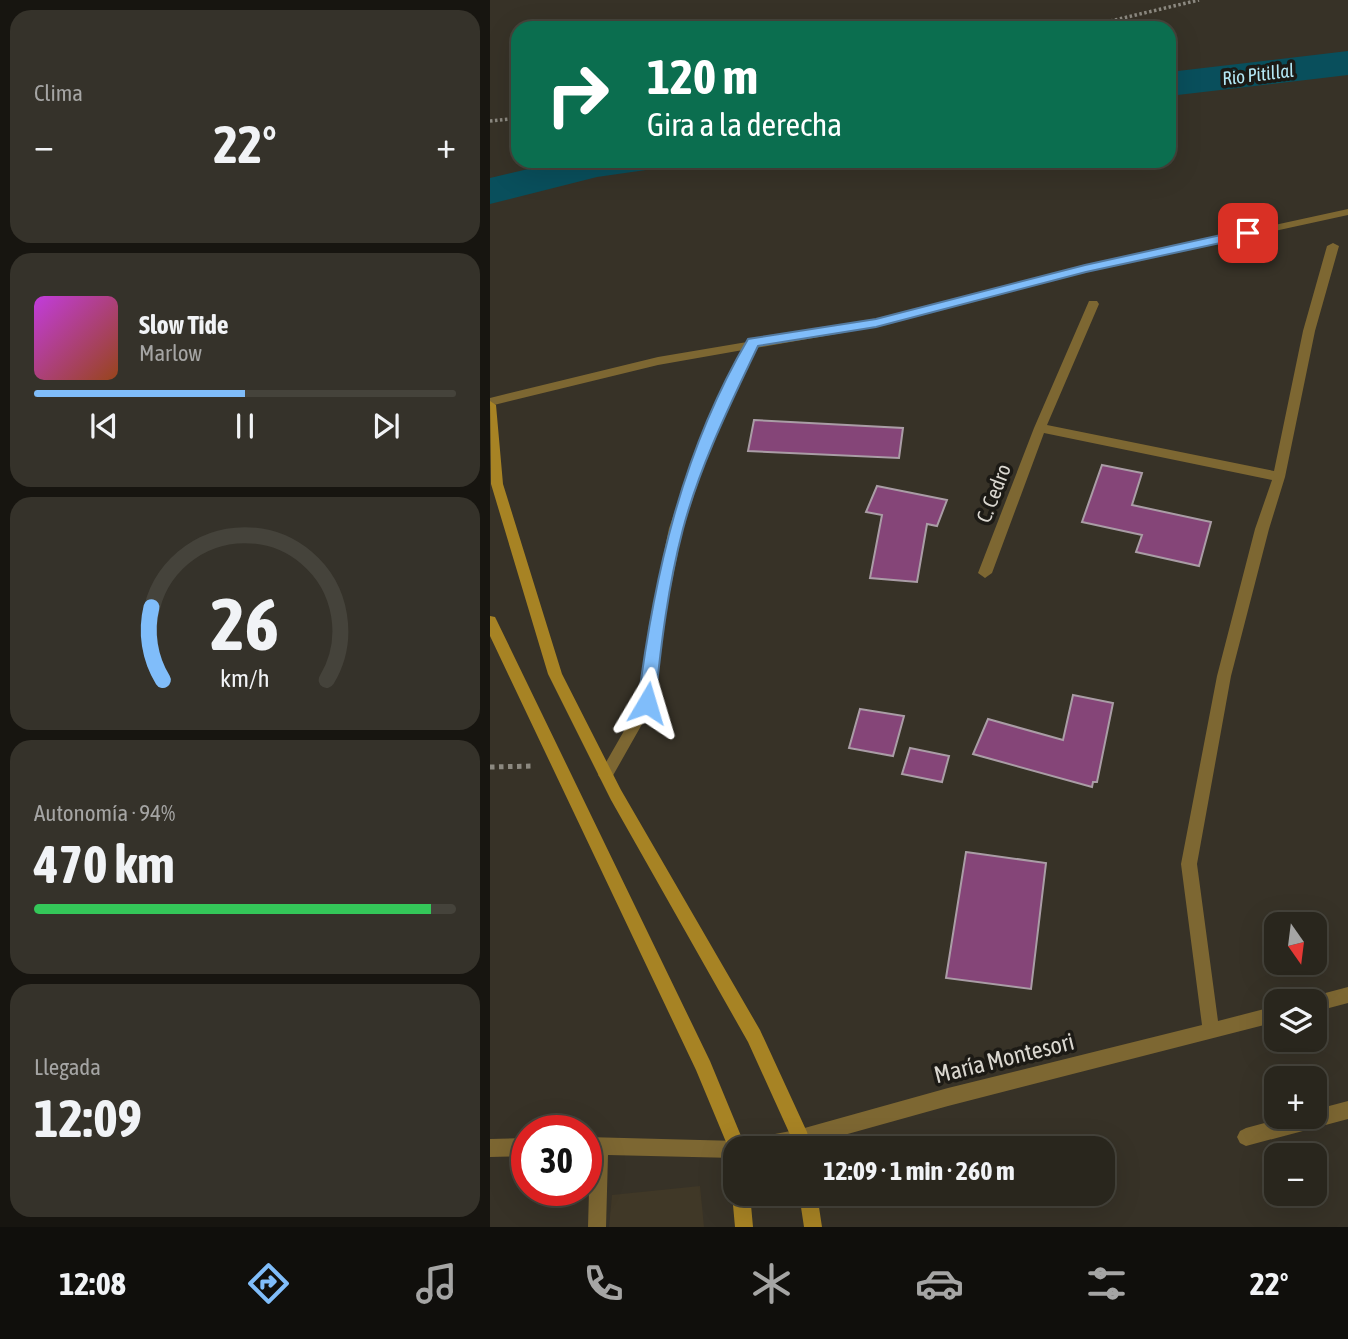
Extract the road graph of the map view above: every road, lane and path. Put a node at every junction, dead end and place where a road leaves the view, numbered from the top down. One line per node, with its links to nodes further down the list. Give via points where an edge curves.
1 (1199, 0): 2 (path)
2 (1110, 21)
3 (511, 119): 4 (path)
4 (490, 121)
5 (1348, 212): 8 (street, via 1085,269 876,323)
6 (1333, 246): 11 (street, via 1309,331)
7 (1093, 304): 10 (street, C. Cedro)
8 (753, 342): 9 (street); 16 (street, via 707,438 676,528 656,625 647,703)
9 (490, 404): 16 (main road, via 497,484 555,674)
10 (1040, 428): 11 (street); 12 (street, C. Cedro)
11 (1279, 477): 20 (street, via 1224,676 1189,864)
12 (985, 573)
13 (490, 621): 14 (main road)
14 (561, 766): 15 (path); 22 (main road, via 704,1067)
15 (490, 767)
16 (606, 775): 23 (main road, via 754,1036)
17 (1348, 995): 18 (street)
18 (1327, 1001)
19 (1264, 1017): 20 (street, María Montesori)
20 (1211, 1031): 24 (street, María Montesori, via 948,1097)
21 (1348, 1110): 25 (street)
22 (731, 1136)
23 (799, 1136)
24 (824, 1136)
25 (1246, 1137)
26 (602, 1146): 29 (street)
27 (490, 1147): 28 (street)
28 (511, 1147)
29 (723, 1149)
30 (596, 1206): 33 (street)
31 (742, 1206): 34 (main road)
32 (810, 1206): 35 (main road)
33 (597, 1227)
34 (744, 1227)
35 (813, 1227)

